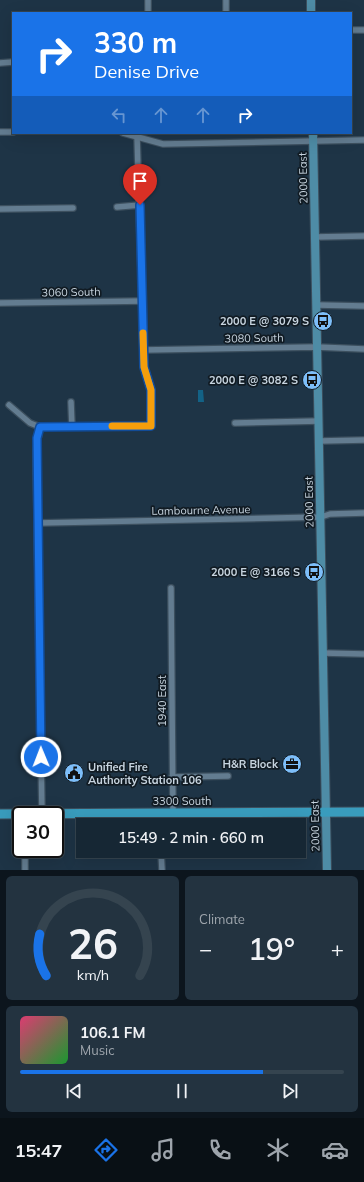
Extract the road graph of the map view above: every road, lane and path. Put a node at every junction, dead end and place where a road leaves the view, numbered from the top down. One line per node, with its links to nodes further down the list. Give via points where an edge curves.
1 (148, 0): 4 (street)
2 (226, 0): 5 (street)
3 (311, 0): 6 (street)
4 (148, 12)
5 (226, 12)
6 (311, 12)
7 (352, 30): 8 (street)
8 (364, 30)
9 (0, 62): 10 (street)
10 (12, 62)
11 (0, 132): 12 (street)
12 (12, 132)
13 (128, 134): 15 (street)
14 (314, 134): 17 (street, 2000 East)
15 (137, 136): 17 (street, via 164,144); 18 (street)
16 (364, 140): 17 (street)
17 (314, 142): 23 (street, 2000 East)
18 (140, 205): 19 (street); 24 (street)
19 (117, 207)
20 (73, 208): 21 (street)
21 (0, 209)
22 (364, 236): 23 (street)
23 (315, 237): 26 (street, 2000 East)
24 (143, 301): 25 (street, 3060 South); 30 (street)
25 (0, 303)
26 (317, 305): 27 (street); 28 (street, 2000 East)
27 (364, 306)
28 (317, 347): 29 (street, 3080 South); 30 (street, 3080 South); 33 (street, 2000 East)
29 (364, 349)
30 (143, 350): 36 (street, via 144,367 151,390 151,426)
31 (72, 402): 36 (street)
32 (9, 405): 35 (street)
33 (319, 421): 34 (street); 38 (street, 2000 East)
34 (235, 423)
35 (40, 427): 36 (street); 41 (street, via 36,450)
36 (72, 427)
37 (364, 440): 38 (street)
38 (319, 441): 40 (street, 2000 East)
39 (364, 513): 40 (street, Lambourne Avenue, via 330,514)
40 (320, 517): 41 (street, Lambourne Avenue); 43 (street, 2000 East)
41 (38, 523): 47 (street)
42 (171, 588): 46 (street, 1940 East)
43 (323, 654): 44 (street); 48 (street, 2000 East)
44 (364, 654)
45 (228, 776): 46 (street)
46 (172, 777): 51 (street, 1940 East)
47 (42, 806)
48 (326, 812): 49 (main road, 3300 South); 51 (main road, 3300 South); 60 (street, 2000 East)
49 (364, 812)
50 (161, 813): 51 (main road, 3300 South); 54 (main road, 3300 South); 55 (street)
51 (173, 813)
52 (0, 814): 53 (main road, 3300 South)
53 (12, 814)
54 (64, 814)
55 (161, 818)
56 (25, 858): 58 (street)
57 (162, 858): 59 (street)
58 (25, 870)
59 (162, 870)
60 (327, 870)

